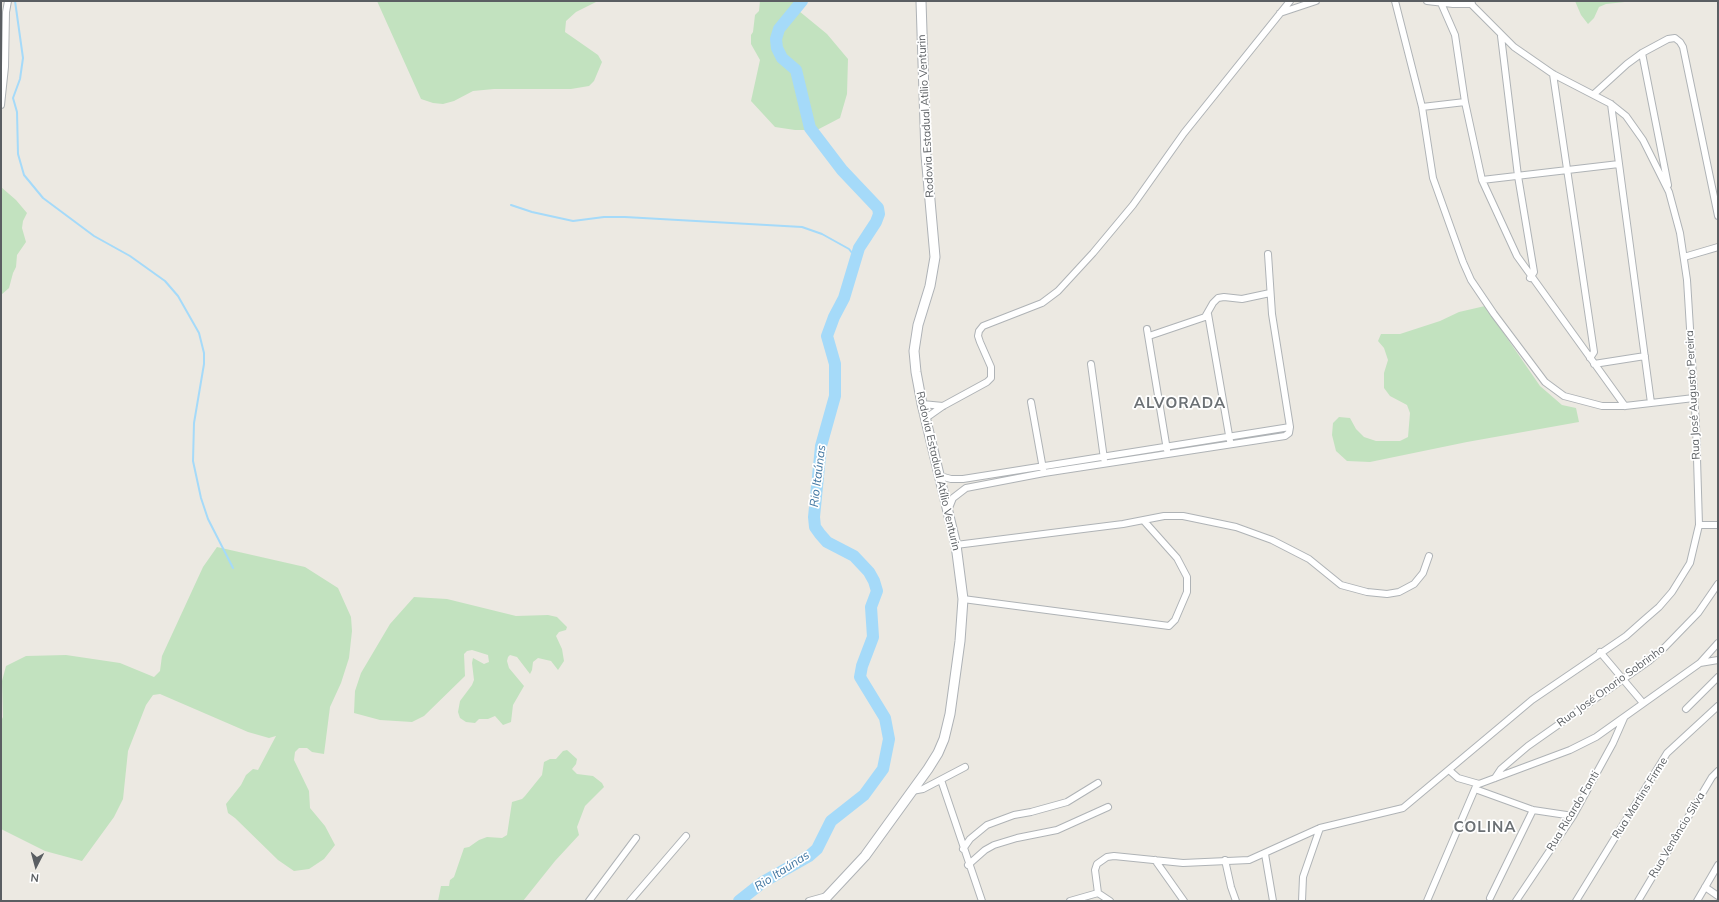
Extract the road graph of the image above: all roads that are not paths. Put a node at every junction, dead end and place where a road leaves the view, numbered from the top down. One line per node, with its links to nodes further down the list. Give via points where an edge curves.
1 (8, 1): 16 (street)
2 (921, 1): 38 (main road, Rodovia Estadual Atílio Venturin, via 926,155 935,257 930,286 915,338 916,372)
3 (1290, 1): 9 (street)
4 (1316, 1): 9 (street)
5 (1395, 1): 17 (street)
6 (1427, 1): 8 (street)
7 (1470, 3): 8 (street); 10 (street, Rua José Augusto Pereira)
8 (1441, 4): 14 (street, via 1454,35)
9 (1279, 13): 40 (street, via 1184,133 1133,204 1063,285 1042,303 984,326 979,331 980,342 991,367 991,378)
10 (1501, 36): 12 (street, Rua José Augusto Pereira); 20 (street)
11 (1642, 53): 13 (street); 22 (street); 23 (street, via 1668,39 1675,38 1683,47)
12 (1554, 74): 13 (street, Rua José Augusto Pereira); 19 (street)
13 (1594, 94): 15 (street, Rua José Augusto Pereira)
14 (1465, 102): 17 (street); 21 (street)
15 (1611, 104): 18 (street); 22 (street, Rua José Augusto Pereira, via 1637,129)
16 (1, 105)
17 (1422, 107): 41 (street, via 1433,178 1446,218 1466,268 1494,314 1545,382 1555,390 1583,402 1602,406)
18 (1619, 164): 19 (street); 32 (street)
19 (1567, 170): 20 (street); 33 (street, via 1594,352)
20 (1518, 176): 21 (street); 27 (street, via 1534,272)
21 (1482, 180): 27 (street)
22 (1669, 192): 26 (street, Rua José Augusto Pereira)
23 (1718, 216)
24 (1718, 247): 26 (street)
25 (1268, 254): 28 (street)
26 (1684, 257): 36 (street, Rua José Augusto Pereira)
27 (1530, 278): 33 (street)
28 (1270, 293): 29 (street, via 1242,299 1218,298); 43 (street)
29 (1208, 314): 31 (street, via 1203,318); 44 (street)
30 (1147, 329): 31 (street)
31 (1149, 336): 46 (street)
32 (1644, 356): 35 (street); 39 (street)
33 (1590, 358): 35 (street)
34 (1091, 364): 48 (street)
35 (1594, 364): 41 (street)
36 (1694, 398): 39 (street); 56 (street, Rua José Augusto Pereira)
37 (1031, 402): 50 (street)
38 (922, 404): 40 (street); 42 (main road, Rodovia Estadual Atílio Venturin)
39 (1651, 404): 41 (street)
40 (943, 406): 42 (street)
41 (1625, 406)
42 (926, 418): 52 (main road, Rodovia Estadual Atílio Venturin)
43 (1290, 427): 44 (street); 45 (street, via 1286,436)
44 (1229, 437): 45 (street); 46 (street)
45 (1230, 444): 47 (street)
46 (1166, 447): 47 (street); 48 (street)
47 (1168, 454): 49 (street)
48 (1103, 456): 49 (street); 50 (street)
49 (1105, 464): 51 (street)
50 (1042, 465): 51 (street); 52 (street, via 963,479 951,480)
51 (1044, 473): 53 (street, via 966,488 953,498)
52 (940, 476): 53 (main road, Rodovia Estadual Atílio Venturin)
53 (949, 508): 57 (main road, Rodovia Estadual Atílio Venturin)
54 (1144, 521): 57 (street); 58 (street, via 1164,516 1183,516 1236,527 1286,546 1308,559 1341,585 1366,592 1387,594 1407,589 1422,573); 60 (street, via 1178,558 1187,577 1187,592 1175,620 1169,626)
55 (1718, 525): 56 (street)
56 (1699, 526): 62 (street, Rua José Augusto Pereira, via 1690,563 1672,592 1626,636)
57 (956, 545): 60 (main road, Rodovia Estadual Atílio Venturin)
58 (1429, 556)
59 (1718, 584): 66 (street, Rua José Onorio Sobrinho, via 1698,613 1665,647)
60 (963, 599): 80 (main road, Rodovia Estadual Atílio Venturin, via 955,680 944,739 928,769)
61 (1718, 643): 64 (street)
62 (1600, 652): 66 (street); 73 (street, Rua José Augusto Pereira, via 1532,700)
63 (1718, 660): 64 (street)
64 (1700, 663): 67 (street)
65 (1718, 677): 69 (street)
66 (1623, 679): 67 (street); 76 (street, Rua José Onorio Sobrinho, via 1528,746)
67 (1643, 703): 70 (street)
68 (1718, 706): 111 (street, Rua Martins Firme, via 1668,753)
69 (1686, 709)
70 (1624, 718): 76 (street, via 1577,746); 83 (street, Rua Ricardo Fanti)
71 (1718, 765): 75 (street)
72 (964, 767): 77 (street)
73 (1449, 770): 79 (street, via 1458,778); 84 (street, Rua José Augusto Pereira, via 1403,808)
74 (1718, 771): 75 (street, Rua Venâncio Silva)
75 (1712, 777): 112 (street, Rua Venâncio Silva)
76 (1494, 778): 79 (street)
77 (941, 780): 80 (street, via 923,789); 87 (street)
78 (1098, 783): 87 (street, via 1061,804 1014,815 987,825 970,839)
79 (1476, 786): 82 (street); 109 (street)
80 (911, 791): 96 (main road, Rodovia Estadual Atílio Venturin, via 865,856)
81 (1108, 807): 91 (street, via 1057,830 994,845)
82 (1533, 810): 83 (street); 97 (street)
83 (1573, 816): 110 (street, Rua Ricardo Fanti)
84 (1320, 828): 88 (street, Rua José Augusto Pereira); 108 (street, via 1303,877)
85 (686, 836): 99 (street)
86 (636, 838): 98 (street)
87 (963, 849): 91 (street)
88 (1265, 854): 90 (street, Rua José Augusto Pereira, via 1249,860); 107 (street)
89 (1155, 860): 90 (street, Rua José Augusto Pereira, via 1183,863); 94 (street, Rua José Augusto Pereira, via 1114,856 1101,860 1095,870); 105 (street)
90 (1225, 860): 106 (street, via 1230,887)
91 (968, 865): 101 (street)
92 (1718, 865): 93 (street)
93 (1705, 887): 95 (street); 113 (street)
94 (1098, 893): 103 (street); 104 (street)
95 (1718, 896)
96 (825, 898): 100 (street)
97 (1490, 898)
98 (589, 901)
99 (630, 901)
100 (810, 901)
101 (982, 901)
102 (1070, 901): 103 (street)
103 (1073, 901)
104 (1110, 901)
105 (1184, 901)
106 (1236, 901)
107 (1273, 901)
108 (1302, 901)
109 (1427, 901)
110 (1516, 901)
111 (1576, 901)
112 (1638, 901)
113 (1697, 901)

